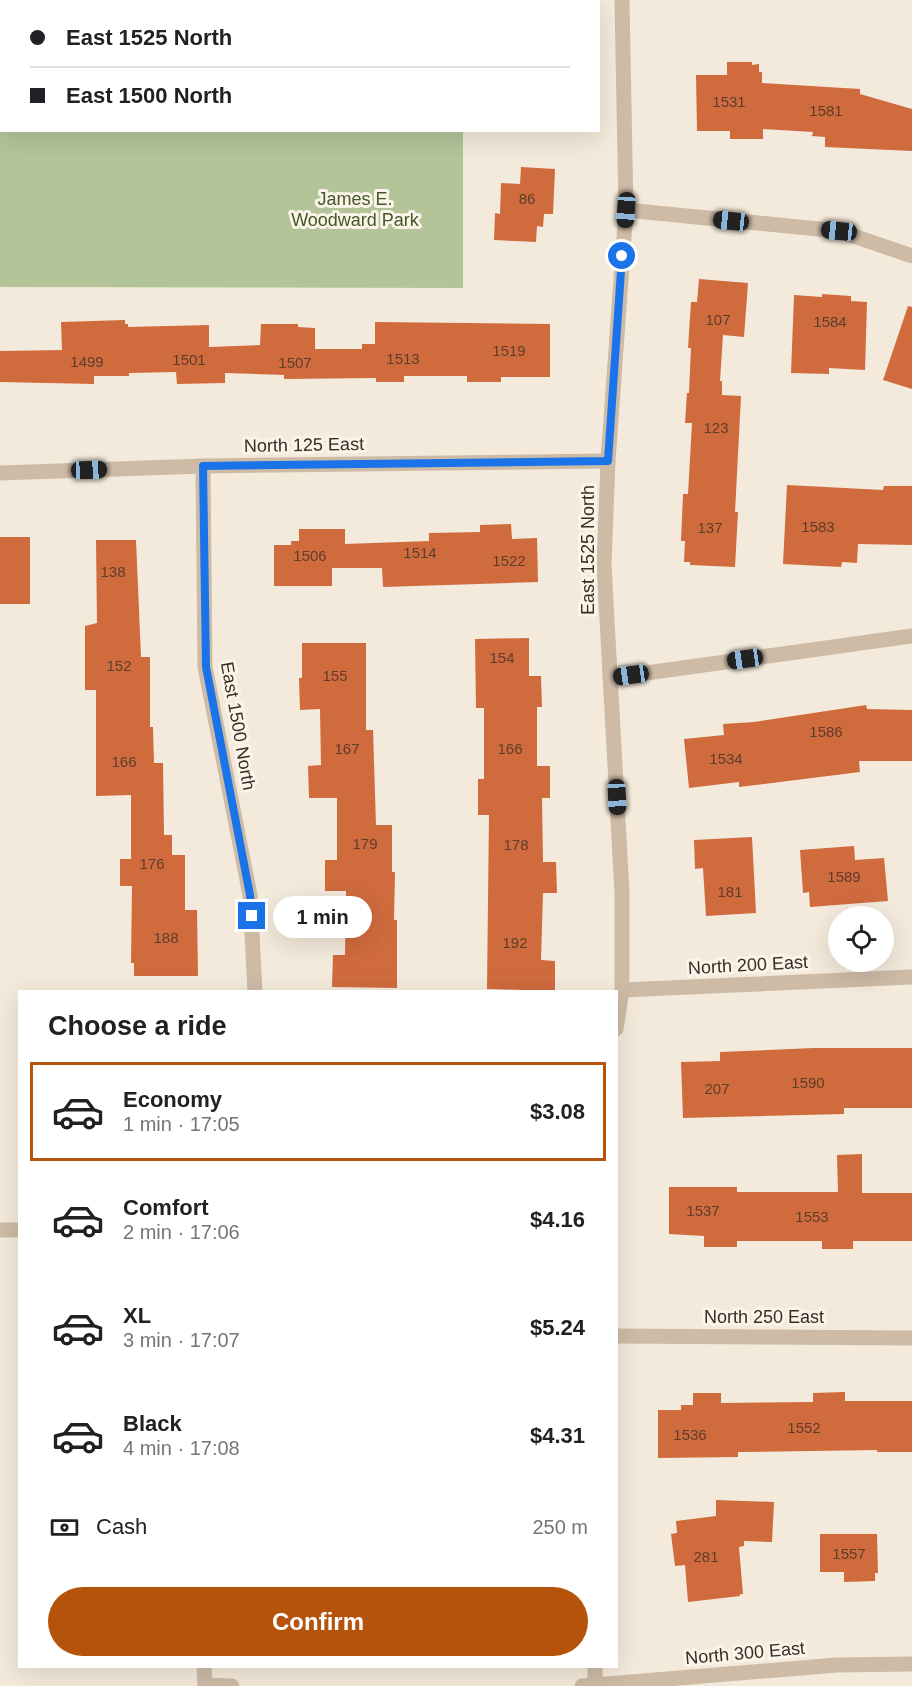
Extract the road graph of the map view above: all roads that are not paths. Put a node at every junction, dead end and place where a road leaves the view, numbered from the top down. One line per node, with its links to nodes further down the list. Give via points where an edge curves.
1 (622, 0): 2 (street, East 1525 North)
2 (626, 210): 3 (street, via 839,231); 4 (street, East 1525 North)
3 (912, 256)
4 (608, 461): 5 (street, North 125 East); 8 (street, East 1525 North, via 604,565)
5 (203, 466): 6 (street, North 125 East); 10 (street, East 1500 North, via 206,667 250,895)
6 (0, 473)
7 (912, 636): 8 (street)
8 (610, 678): 11 (street, East 1525 North, via 622,893)
9 (912, 977): 11 (street, North 200 East)
10 (255, 990)
11 (622, 990): 12 (street, East 1525 North)
12 (618, 1016)
13 (0, 1230): 14 (street)
14 (18, 1230)
15 (618, 1336): 16 (street, North 250 East)
16 (912, 1338)
17 (912, 1664): 23 (street, North 300 East, via 837,1665)
18 (204, 1668): 20 (street)
19 (595, 1668): 23 (street)
20 (205, 1685): 21 (street)
21 (232, 1686)
22 (582, 1686): 23 (street, North 300 East)
23 (595, 1686)

